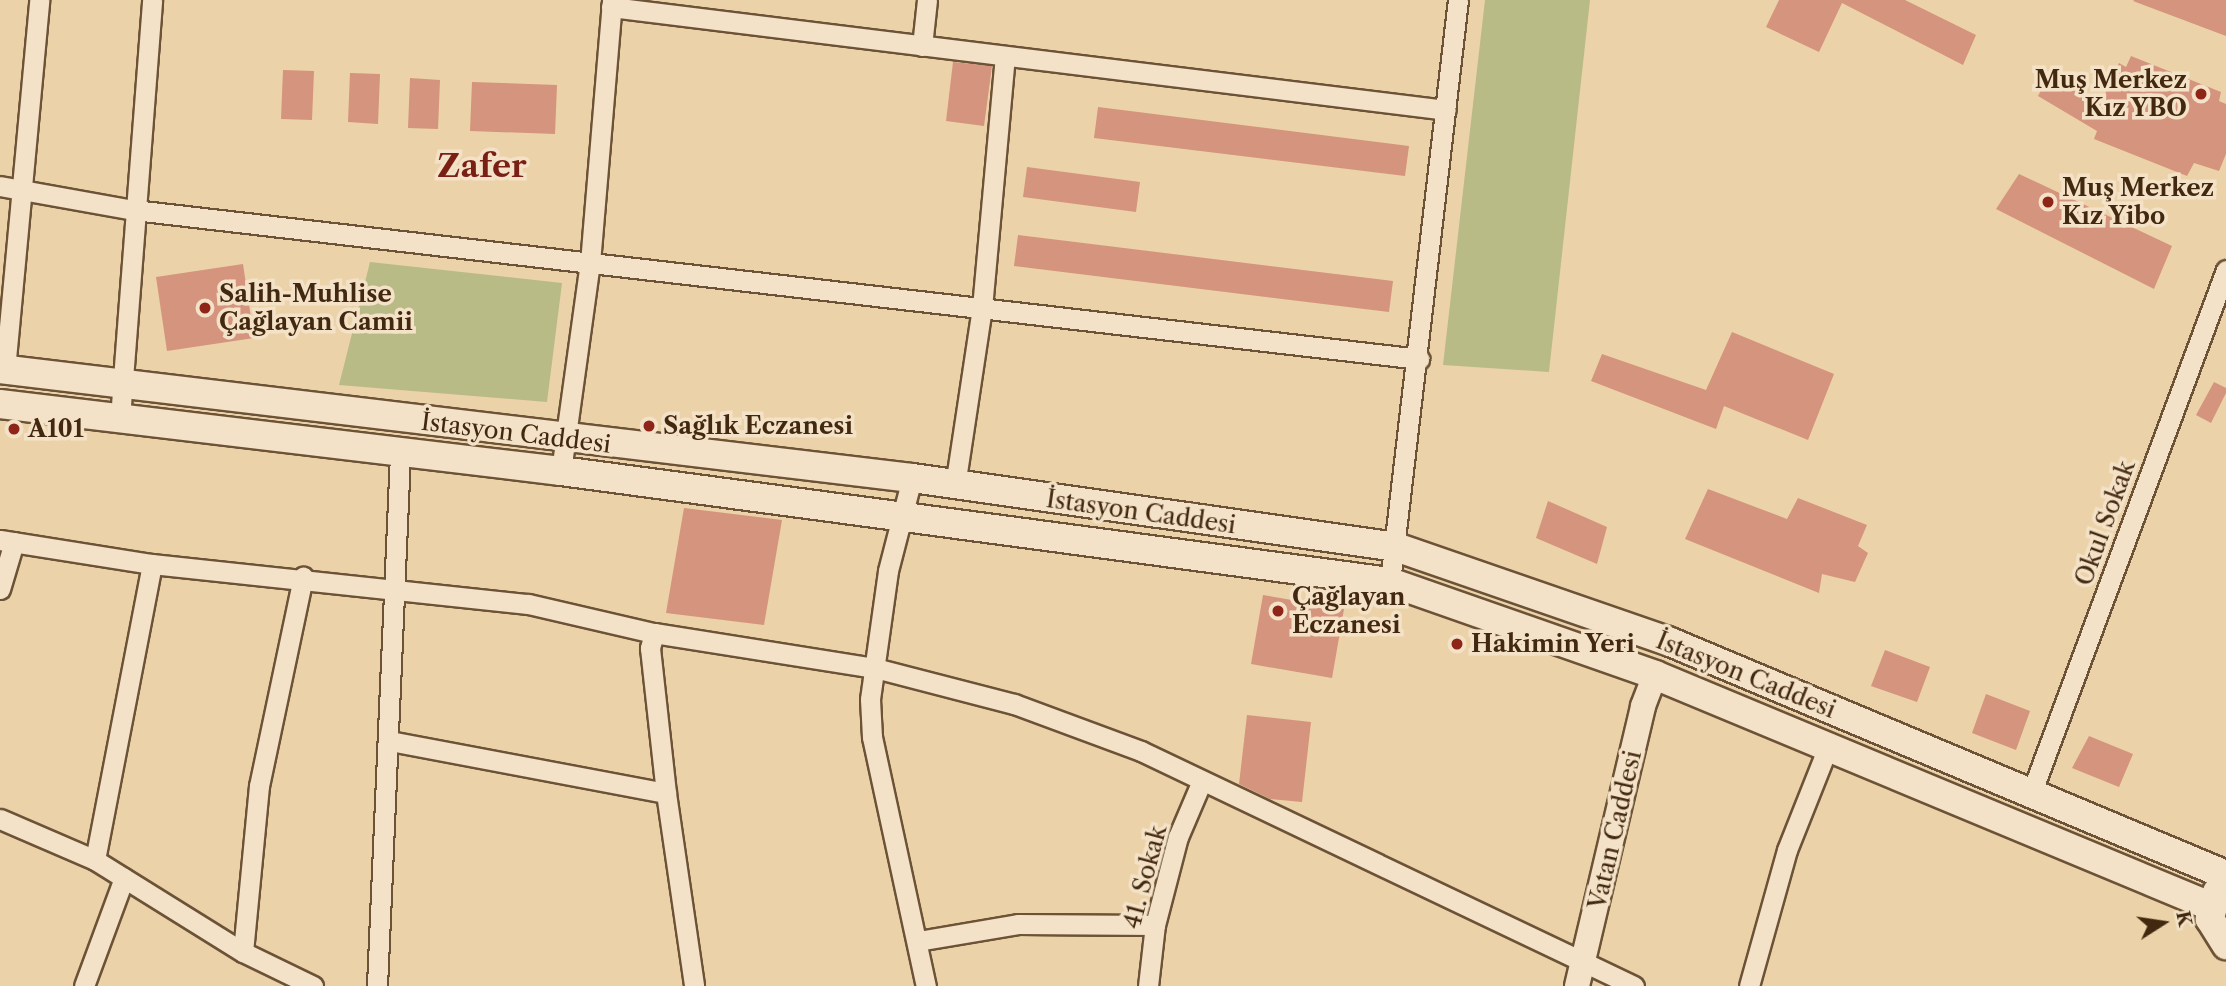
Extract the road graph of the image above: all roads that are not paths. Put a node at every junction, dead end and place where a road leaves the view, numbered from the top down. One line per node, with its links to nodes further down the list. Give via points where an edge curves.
1 (39, 0): 10 (street)
2 (152, 0): 11 (street)
3 (927, 0): 6 (street)
4 (1458, 0): 8 (street)
5 (612, 3): 6 (street); 12 (street)
6 (922, 46): 7 (street)
7 (1005, 56): 8 (street); 14 (street)
8 (1446, 110): 15 (street)
9 (0, 186): 10 (street)
10 (24, 190): 11 (street); 16 (street)
11 (134, 210): 12 (street); 17 (street)
12 (590, 263): 14 (street); 20 (street)
13 (2226, 270): 40 (street, Okul Sokak)
14 (982, 308): 15 (street); 24 (street)
15 (1419, 359): 27 (street)
16 (2, 370): 17 (main road, İstasyon Caddesi)
17 (121, 387): 19 (street); 20 (main road, İstasyon Caddesi)
18 (0, 404): 19 (main road, İstasyon Caddesi)
19 (120, 418): 21 (main road, İstasyon Caddesi)
20 (568, 439): 22 (street); 23 (main road, İstasyon Caddesi)
21 (400, 455): 22 (main road, İstasyon Caddesi); 32 (street)
22 (561, 471): 25 (main road, İstasyon Caddesi)
23 (912, 478): 24 (main road, İstasyon Caddesi); 25 (street)
24 (955, 486): 27 (main road, İstasyon Caddesi)
25 (902, 517): 30 (main road, İstasyon Caddesi); 34 (street, via 888,571)
26 (7, 541): 28 (street); 31 (street)
27 (1396, 547): 30 (street); 40 (main road, İstasyon Caddesi, via 1668,641)
28 (152, 564): 29 (street); 42 (street)
29 (303, 577): 32 (street); 50 (street, via 258,786)
30 (1390, 582): 35 (main road, İstasyon Caddesi)
31 (0, 589)
32 (395, 590): 33 (street, via 528,604); 36 (street)
33 (654, 633): 34 (street); 39 (street, via 650,648)
34 (875, 668): 38 (street, via 1014,704 1141,751); 48 (street, via 870,699 873,737)
35 (1655, 675): 37 (main road, İstasyon Caddesi); 51 (street, Vatan Caddesi, via 1643,706)
36 (390, 741): 39 (street); 55 (street)
37 (1828, 747): 46 (main road, İstasyon Caddesi); 60 (street, via 1787,850)
38 (1201, 783): 47 (street, 41. Sokak, via 1178,837); 51 (street)
39 (666, 793): 56 (street)
40 (2031, 794): 43 (main road, İstasyon Caddesi)
41 (0, 818): 42 (street)
42 (95, 860): 44 (street)
43 (2226, 875)
44 (124, 878): 50 (street); 53 (street)
45 (2226, 882): 46 (main road)
46 (2210, 906): 49 (main road, via 2214,931)
47 (1155, 925): 48 (street, via 1018,925); 58 (street, 41. Sokak)
48 (918, 941): 57 (street)
49 (2226, 945)
50 (243, 952): 52 (street)
51 (1580, 975): 59 (street)
52 (275, 978): 54 (street)
53 (84, 986)
54 (313, 986)
55 (377, 986)
56 (694, 986)
57 (926, 986)
58 (1149, 986)
59 (1634, 986)
60 (1749, 986)

